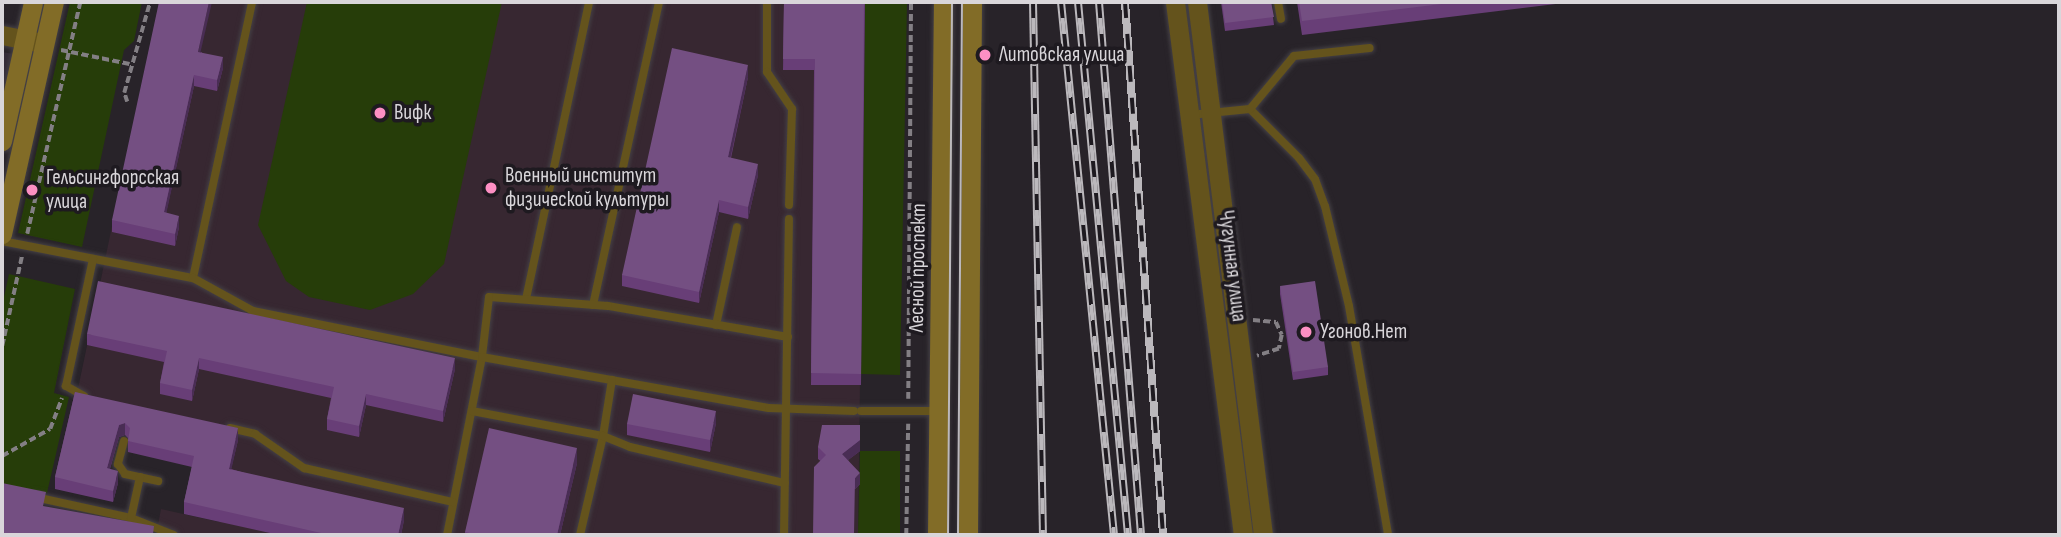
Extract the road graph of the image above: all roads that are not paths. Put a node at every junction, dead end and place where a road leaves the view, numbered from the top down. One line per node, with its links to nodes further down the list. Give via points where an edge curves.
1 (33, 2): 14 (main road)
2 (54, 2): 15 (main road)
3 (252, 2): 29 (lane)
4 (589, 2): 30 (lane)
5 (659, 2): 31 (lane)
6 (767, 2): 23 (lane, via 766,72 792,109)
7 (943, 2): 21 (main road, Лесной проспект)
8 (972, 2): 22 (main road)
9 (1175, 2): 19 (street, Чугунная улица)
10 (1197, 2): 18 (street, Чугунная улица)
11 (1278, 2): 12 (lane)
12 (1281, 19)
13 (2, 35): 14 (street)
14 (24, 40): 15 (street); 20 (main road)
15 (50, 46): 26 (main road)
16 (1370, 48): 17 (lane, via 1294,56)
17 (1250, 109): 18 (lane); 57 (lane, via 1299,158 1315,179 1325,206 1349,306)
18 (1212, 111): 19 (lane); 56 (street, Чугунная улица)
19 (1190, 115): 55 (street, Чугунная улица)
20 (2, 141)
21 (942, 157): 22 (main road); 39 (main road, Лесной проспект)
22 (971, 157): 54 (main road)
23 (789, 205)
24 (789, 219): 33 (lane)
25 (737, 227): 32 (lane)
26 (2, 234)
27 (2, 242): 28 (lane)
28 (93, 259): 29 (lane); 36 (lane, via 66,386)
29 (192, 278): 34 (lane, via 253,311)
30 (526, 299): 31 (lane); 34 (lane, via 489,297)
31 (593, 305): 32 (lane)
32 (716, 325): 33 (lane)
33 (788, 337): 37 (lane)
34 (482, 357): 35 (lane); 38 (lane)
35 (612, 380): 37 (lane); 41 (lane)
36 (89, 397)
37 (787, 410): 39 (lane); 45 (lane)
38 (471, 411): 41 (lane); 47 (lane)
39 (939, 411): 53 (main road, Лесной проспект)
40 (216, 425): 47 (lane, via 255,434 304,468)
41 (603, 436): 45 (lane, via 630,447); 51 (lane)
42 (124, 440): 43 (lane, via 118,464 125,474)
43 (140, 477): 44 (lane); 48 (lane)
44 (158, 481)
45 (785, 483): 52 (lane)
46 (28, 495): 48 (lane)
47 (453, 502): 50 (lane)
48 (131, 518): 49 (lane)
49 (174, 535)
50 (447, 535)
51 (580, 535)
52 (784, 535)
53 (937, 535)
54 (968, 535)
55 (1243, 535)
56 (1263, 535)
57 (1388, 535)

